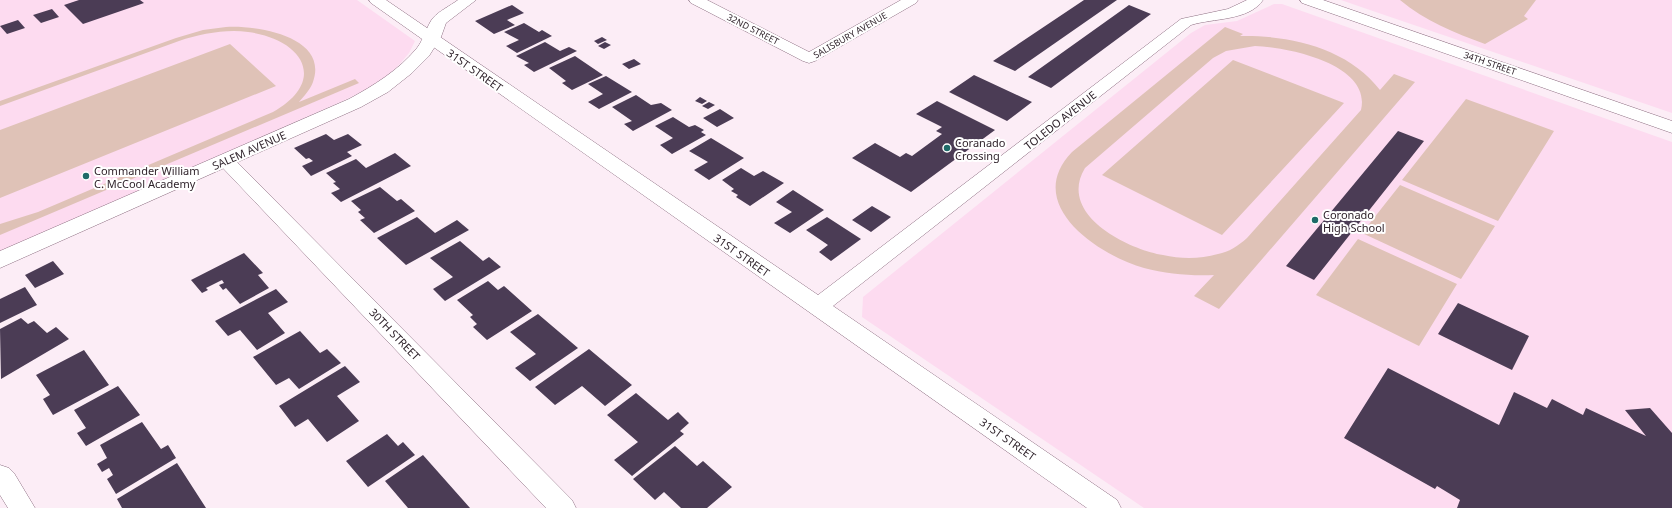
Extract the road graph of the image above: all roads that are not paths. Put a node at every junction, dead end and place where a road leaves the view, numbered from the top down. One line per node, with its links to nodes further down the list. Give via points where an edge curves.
1 (376, 0): 7 (street, 31ST STREET)
2 (468, 0): 7 (street, SALEM AVENUE, via 439,21)
3 (696, 0): 8 (street, 32ND STREET)
4 (911, 0): 8 (street, SALISBURY AVENUE)
5 (1256, 0): 12 (street, TOLEDO AVENUE, via 1245,9 1186,22)
6 (1308, 0): 9 (street, 34TH STREET)
7 (432, 40): 10 (street, SALEM AVENUE, via 406,69 382,88 355,103); 12 (street, 31ST STREET)
8 (809, 58)
9 (1672, 127)
10 (226, 161): 11 (street, SALEM AVENUE); 15 (street, 30TH STREET)
11 (0, 260)
12 (817, 306): 16 (street, 31ST STREET)
13 (0, 476): 14 (street)
14 (22, 508)
15 (563, 508)
16 (1108, 508)

